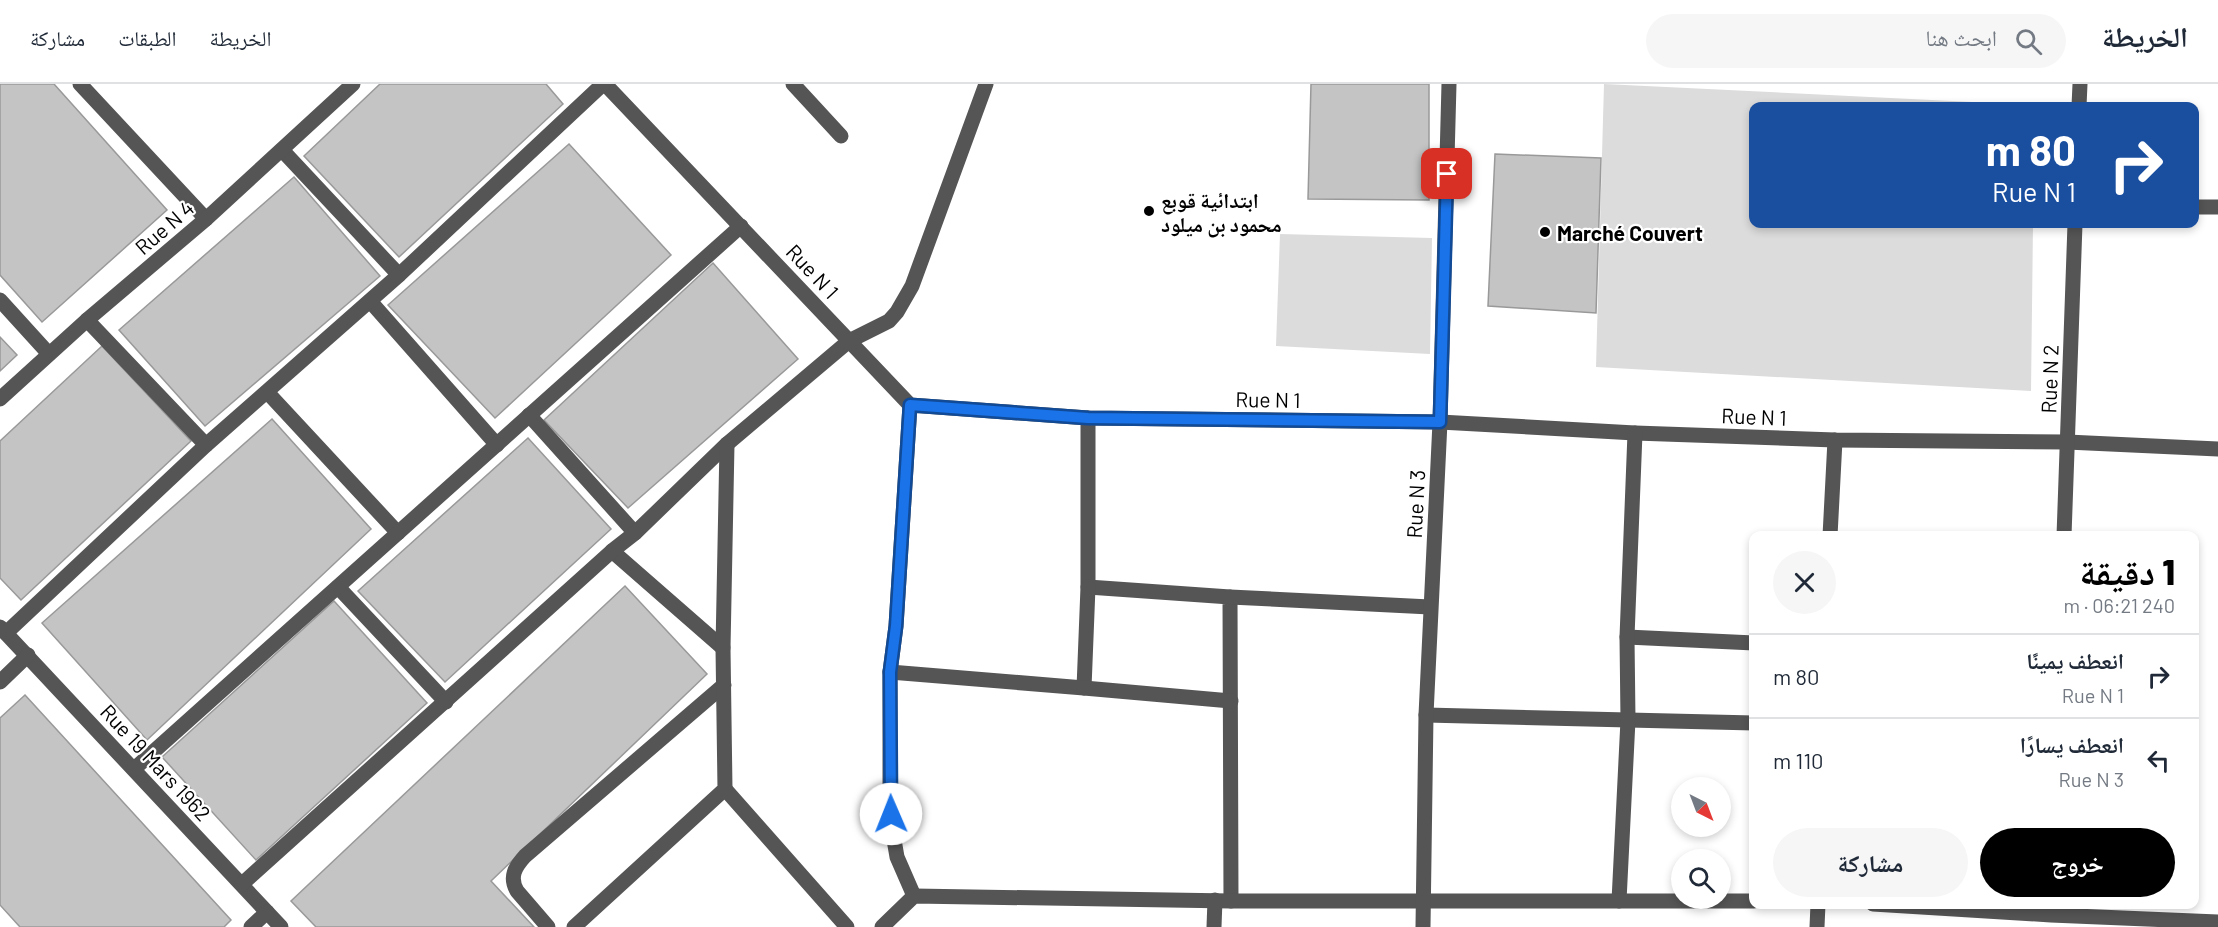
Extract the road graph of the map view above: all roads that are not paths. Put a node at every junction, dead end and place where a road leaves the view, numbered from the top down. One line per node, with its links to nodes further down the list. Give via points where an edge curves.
1 (81, 84): 13 (street)
2 (353, 84): 10 (street, Rue N 4)
3 (604, 84): 14 (street, Rue N 1); 16 (street)
4 (793, 84): 9 (street)
5 (986, 84): 20 (street, via 912,286 889,321)
6 (1449, 84): 27 (street, Rue N 3)
7 (2080, 84): 8 (street)
8 (2079, 102)
9 (841, 136)
10 (282, 150): 13 (street, Rue N 4); 16 (street)
11 (2199, 207): 12 (street)
12 (2218, 207)
13 (206, 219): 19 (street, Rue N 4)
14 (741, 226): 20 (street, Rue N 1); 25 (street)
15 (2075, 228): 30 (street, Rue N 2)
16 (399, 275): 18 (street)
17 (0, 300): 21 (street)
18 (370, 301): 22 (street); 33 (street)
19 (87, 320): 21 (street, Rue N 4); 32 (street)
20 (849, 341): 24 (street, Rue N 1); 31 (street)
21 (49, 354): 23 (street, Rue N 4)
22 (268, 393): 32 (street); 38 (street)
23 (0, 399)
24 (910, 405): 26 (street, Rue N 1); 49 (street)
25 (529, 415): 33 (street); 37 (street)
26 (1088, 418): 27 (street, Rue N 1); 41 (street)
27 (1440, 422): 28 (street, Rue N 1); 43 (street, Rue N 3)
28 (1635, 432): 29 (street, Rue N 1); 45 (street)
29 (1836, 440): 30 (street, Rue N 1); 35 (street)
30 (2067, 442): 34 (street, Rue N 1); 36 (street, Rue N 2)
31 (727, 444): 37 (street); 47 (street)
32 (206, 445): 44 (street)
33 (497, 445): 38 (street)
34 (2218, 449)
35 (1830, 531)
36 (2064, 531)
37 (635, 532): 39 (street)
38 (398, 533): 40 (street)
39 (612, 550): 47 (street); 54 (street)
40 (338, 587): 54 (street); 58 (street)
41 (1088, 587): 42 (street); 52 (street)
42 (1230, 597): 43 (street); 53 (street)
43 (1430, 607): 55 (street, Rue N 3)
44 (3, 630): 48 (street, Rue 19 Mars 1962)
45 (1628, 638): 46 (street); 56 (street)
46 (1749, 643)
47 (723, 648): 51 (street)
48 (28, 656): 50 (street); 58 (street, Rue 19 Mars 1962)
49 (890, 672): 52 (street); 61 (street, via 892,828 897,857)
50 (0, 682)
51 (724, 685): 59 (street); 74 (street, via 514,869 513,885)
52 (1084, 688): 53 (street)
53 (1231, 701): 63 (street)
54 (446, 702): 60 (street)
55 (1426, 715): 56 (street); 64 (street, Rue N 3)
56 (1628, 720): 57 (street); 65 (street)
57 (1749, 723)
58 (134, 770): 60 (street, Rue 19 Mars 1962)
59 (725, 789): 75 (street); 76 (street)
60 (242, 884): 69 (street, Rue 19 Mars 1962)
61 (914, 896): 62 (street); 77 (street)
62 (1215, 900): 63 (street); 78 (street)
63 (1231, 901): 64 (street)
64 (1424, 901): 65 (street); 79 (street, Rue N 3)
65 (1618, 901): 66 (street)
66 (1749, 901)
67 (1818, 909): 80 (street)
68 (1947, 909): 70 (street)
69 (267, 912): 72 (street); 73 (street, Rue 19 Mars 1962)
70 (2051, 916): 71 (street)
71 (2218, 922)
72 (251, 927)
73 (281, 927)
74 (548, 927)
75 (574, 927)
76 (847, 927)
77 (882, 927)
78 (1214, 927)
79 (1423, 927)
80 (1817, 927)

